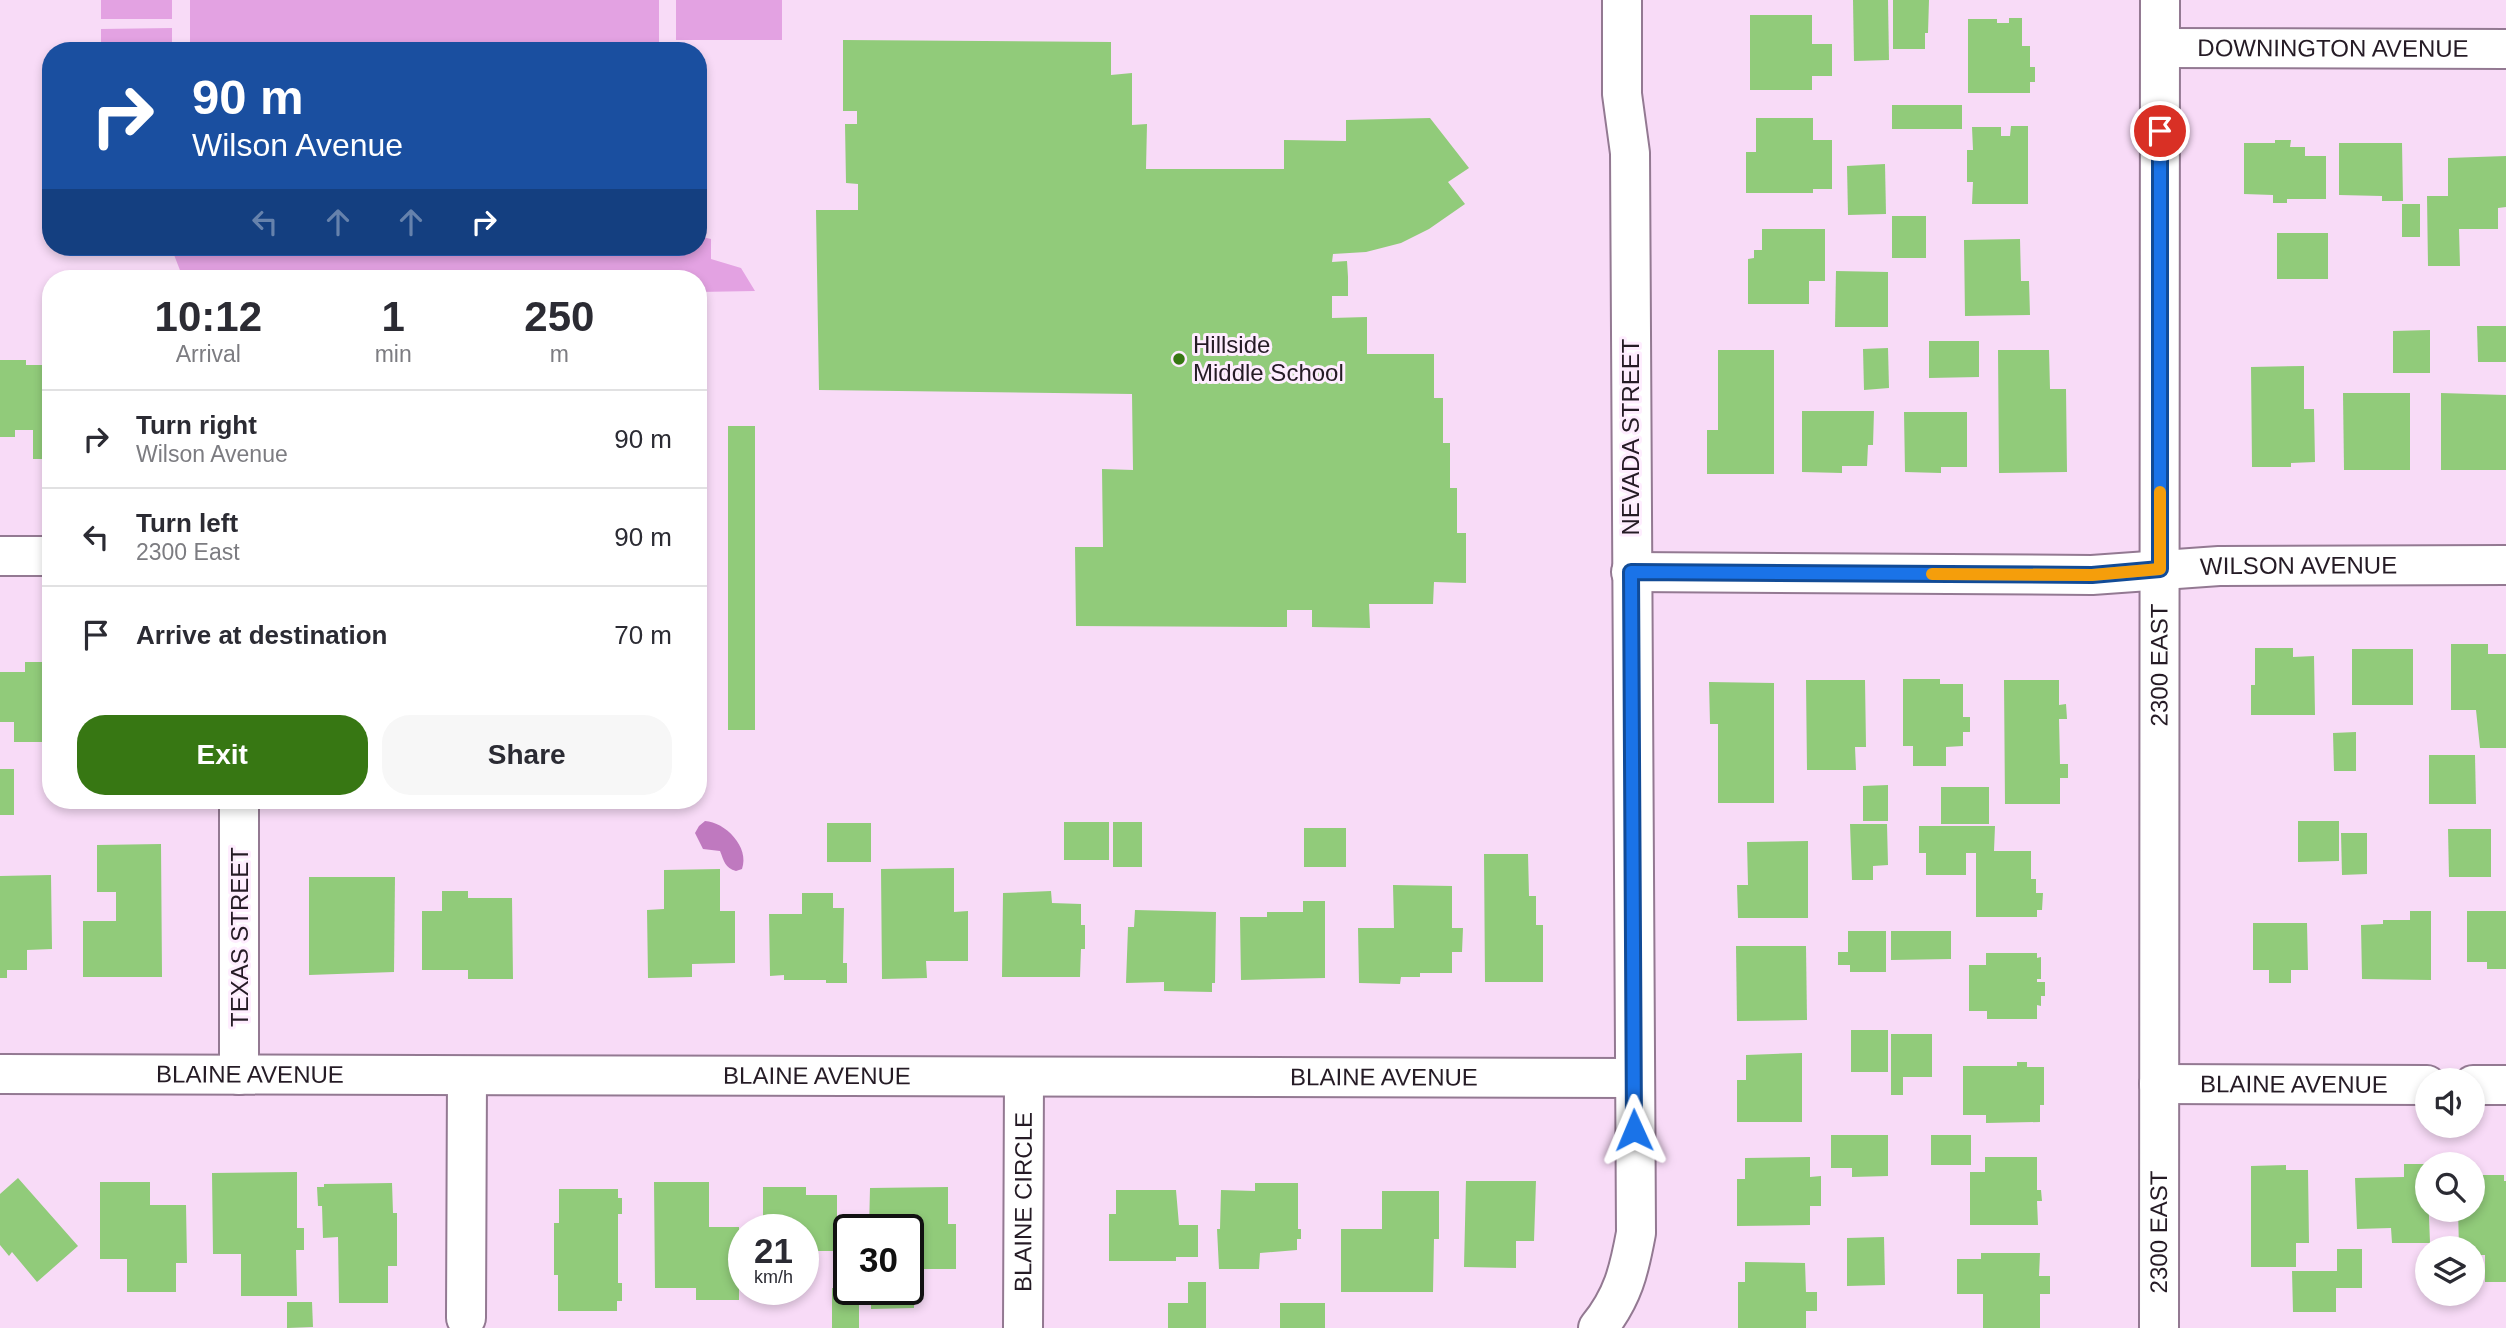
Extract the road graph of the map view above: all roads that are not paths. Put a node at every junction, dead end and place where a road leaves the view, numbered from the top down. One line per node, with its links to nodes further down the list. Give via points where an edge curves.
1 (1622, 0): 9 (street, NEVADA STREET, via 1622,94 1630,153)
2 (2160, 0): 3 (street, 2300 EAST)
3 (2160, 48): 4 (street, DOWNINGTON AVENUE); 8 (street, 2300 EAST)
4 (2506, 49)
5 (0, 556): 6 (street)
6 (42, 556)
7 (2506, 565): 8 (street, WILSON AVENUE)
8 (2160, 569): 9 (street, WILSON AVENUE, via 2092,575); 16 (street, 2300 EAST)
9 (1631, 572): 15 (street, NEVADA STREET)
10 (239, 809): 12 (street, TEXAS STREET)
11 (0, 1074): 12 (street, BLAINE AVENUE)
12 (239, 1075): 13 (street, BLAINE AVENUE)
13 (467, 1076): 14 (street, BLAINE AVENUE); 20 (street)
14 (1024, 1077): 15 (street, BLAINE AVENUE); 21 (street, BLAINE CIRCLE)
15 (1633, 1078): 22 (street, NEVADA STREET, via 1636,1233 1625,1286)
16 (2159, 1084): 17 (street, BLAINE AVENUE); 23 (street, 2300 EAST)
17 (2415, 1085)
18 (2485, 1085): 19 (street)
19 (2506, 1085)
20 (466, 1318)
21 (1023, 1328)
22 (1598, 1328)
23 (2159, 1328)

